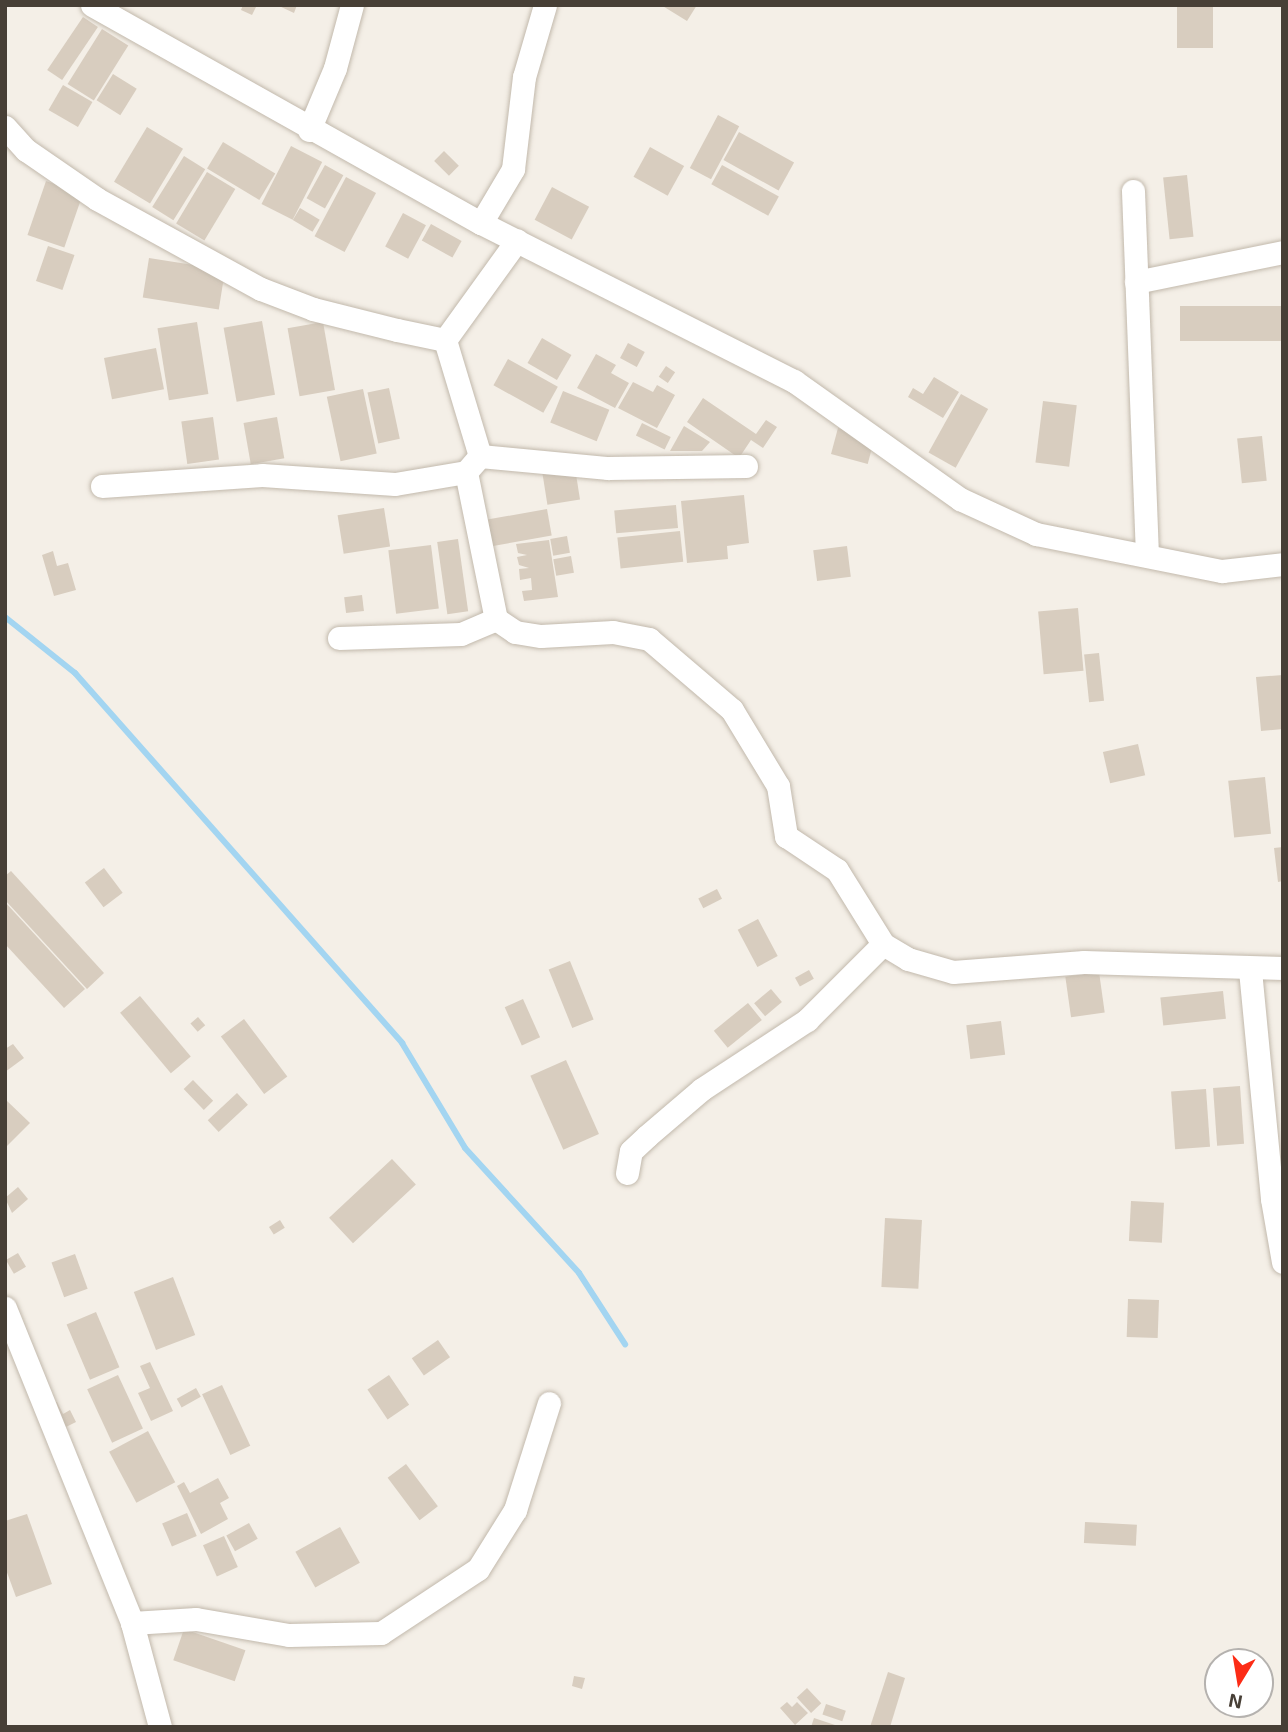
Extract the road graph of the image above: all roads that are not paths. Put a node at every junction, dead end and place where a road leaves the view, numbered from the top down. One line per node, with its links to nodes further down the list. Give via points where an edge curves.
1 (92, 5): 5 (street)
2 (352, 5): 5 (street, via 335,68)
3 (545, 5): 7 (street, via 524,77 513,169)
4 (5, 127): 11 (street, via 26,150 97,199 261,289 313,309)
5 (309, 130): 7 (street)
6 (1133, 191): 10 (street)
7 (481, 223): 8 (street)
8 (517, 240): 11 (street); 15 (street, via 794,382 960,499 1036,534)
9 (1283, 252): 10 (street)
10 (1136, 282): 15 (street)
11 (445, 340): 12 (street)
12 (473, 464): 13 (street); 14 (street, via 395,484 262,475); 17 (street)
13 (746, 466)
14 (103, 486)
15 (1147, 554): 16 (street, via 1222,570)
16 (1283, 564)
17 (496, 619): 18 (street, via 461,634); 19 (street, via 515,632 541,636 612,632 649,639 732,710 778,786 786,836 837,870)
18 (339, 638)
19 (883, 944): 21 (street, via 908,960 953,972 1084,962); 22 (street, via 807,1020 702,1089 631,1150)
20 (1283, 968): 21 (street)
21 (1250, 970): 23 (street, via 1272,1199)
22 (627, 1173)
23 (1283, 1262)
24 (5, 1308): 26 (street)
25 (549, 1403): 26 (street, via 515,1510 478,1569 381,1633 289,1634 196,1619)
26 (132, 1623): 27 (street)
27 (160, 1727)

